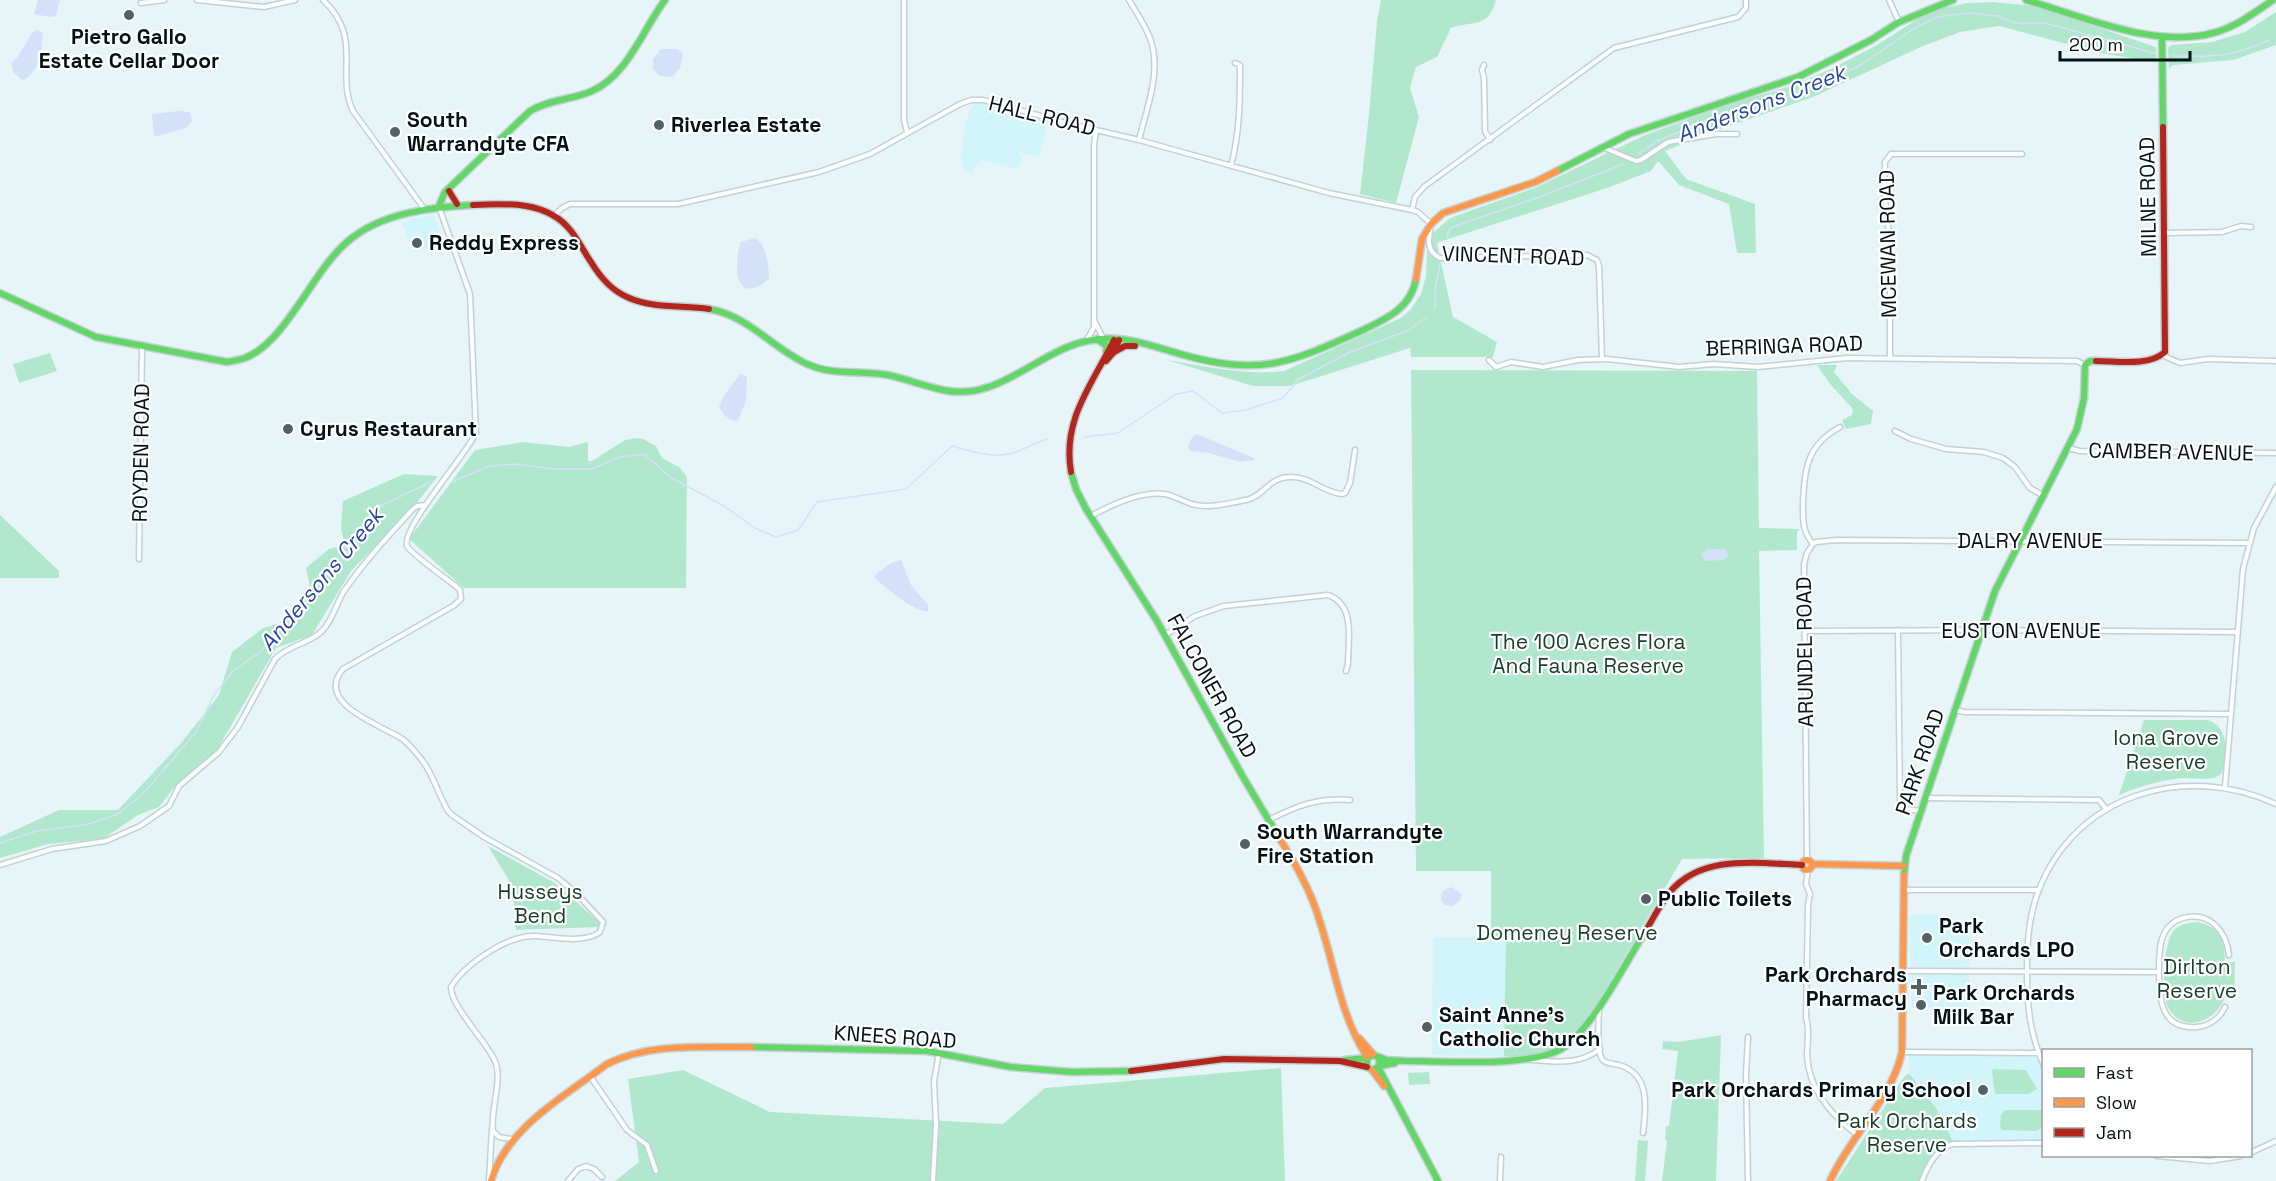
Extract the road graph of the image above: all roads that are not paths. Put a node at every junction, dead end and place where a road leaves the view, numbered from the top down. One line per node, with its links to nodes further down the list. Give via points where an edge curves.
1 (164, 0): 13 (street)
2 (197, 0): 3 (street, via 264,7)
3 (295, 0)
4 (323, 0): 29 (street, via 335,13 345,35 349,102)
5 (665, 0): 26 (main road, via 603,85 536,107)
6 (904, 0): 19 (street)
7 (1129, 0): 21 (street, via 1149,37 1154,56 1154,78)
8 (1746, 0): 22 (street, via 1746,8 1738,16 1614,48)
9 (1889, 0): 14 (street)
10 (1953, 0): 14 (main road)
11 (2025, 0): 15 (main road)
12 (2273, 0): 15 (main road, via 2254,17 2221,32)
13 (141, 3)
14 (1899, 22): 23 (main road, via 1798,77)
15 (2162, 38): 34 (main road, MILNE ROAD)
16 (1235, 63): 25 (street, via 1243,64 1239,124)
17 (1481, 68): 22 (street, via 1485,131)
18 (1096, 130): 19 (street, HALL ROAD, via 984,100 971,100); 21 (street, HALL ROAD); 36 (street)
19 (907, 132): 31 (street, HALL ROAD, via 870,154 808,174 678,204 570,204)
20 (1737, 134): 23 (street, via 1668,142 1636,161)
21 (1139, 140): 25 (street, HALL ROAD)
22 (1490, 140): 30 (street, via 1425,186 1415,197)
23 (1601, 146): 32 (main road, via 1522,187 1443,213)
24 (2022, 154): 45 (street, MCEWAN ROAD, via 1892,154 1885,162)
25 (1231, 166): 30 (street, HALL ROAD)
26 (450, 189): 27 (main road); 28 (main road, via 442,195)
27 (457, 204): 28 (main road); 31 (main road, via 524,205)
28 (441, 206): 29 (main road); 58 (street, via 470,294 477,423 473,440)
29 (425, 210): 40 (main road, via 373,227 341,247 268,342 248,357 217,361)
30 (1412, 210): 32 (street, HALL ROAD)
31 (555, 215): 39 (main road, via 564,222 604,282 623,296 722,312 752,325 809,365 832,372 888,376 954,393 975,391)
32 (1431, 224): 41 (main road, via 1422,239 1412,293 1396,312 1378,323 1268,366 1225,365); 44 (street, VINCENT ROAD, via 1429,248 1440,258 1587,255 1597,260)
33 (2252, 227): 34 (street)
34 (2165, 233): 43 (main road, MILNE ROAD)
35 (0, 293): 40 (main road, via 89,335)
36 (1094, 319): 37 (street); 39 (street, via 1094,331)
37 (1100, 338): 38 (main road); 39 (main road); 46 (main road, via 1107,346)
38 (1117, 340): 41 (main road); 42 (main road, FALCONER ROAD); 46 (main road, FALCONER ROAD)
39 (1086, 341)
40 (142, 347): 63 (street, ROYDEN ROAD)
41 (1164, 351): 42 (main road, via 1131,346)
42 (1114, 352): 50 (main road, FALCONER ROAD)
43 (2164, 356): 48 (street, BERRINGA ROAD, via 2180,363 2208,359); 49 (main road, BERRINGA ROAD, via 2151,361)
44 (1602, 359): 45 (street, BERRINGA ROAD, via 1678,367 1758,367 1847,358); 47 (street, BERRINGA ROAD, via 1543,367 1511,362 1496,367)
45 (1890, 359): 49 (street, BERRINGA ROAD)
46 (1104, 360): 50 (main road, FALCONER ROAD)
47 (1489, 360)
48 (2276, 361)
49 (2087, 363): 53 (main road, PARK ROAD, via 2082,412)
50 (1100, 367): 59 (main road, FALCONER ROAD, via 1079,401 1068,448 1074,483)
51 (1840, 427): 62 (street, via 1825,435 1816,446 1803,477 1804,533)
52 (1895, 431): 57 (street, via 1946,449 2003,458 2030,488)
53 (2068, 448): 55 (street, CAMBER AVENUE); 57 (main road, PARK ROAD)
54 (1355, 450): 59 (street, via 1350,483 1342,494 1292,477 1273,481 1251,499 1211,507 1166,494 1150,494)
55 (2276, 453)
56 (2276, 487): 61 (street)
57 (2043, 495): 60 (main road, PARK ROAD)
58 (425, 506): 79 (street, via 413,509 357,575 342,594 328,625 275,659 238,727 219,752 179,786 169,806 140,826 106,841 52,849); 108 (street, via 407,534 406,544 460,590 460,599 343,669 336,679 339,698 351,711 411,747 425,764 452,815 558,878 603,922 600,932 588,938 535,935 506,943 486,954 451,987 453,999 496,1065)
59 (1090, 516): 68 (main road, FALCONER ROAD)
60 (2020, 541): 61 (street, DALRY AVENUE); 62 (street, DALRY AVENUE, via 1836,540); 65 (main road, PARK ROAD, via 1995,591)
61 (2248, 543): 67 (street)
62 (1813, 544): 66 (street, ARUNDEL ROAD, via 1804,564)
63 (139, 559)
64 (1898, 630): 65 (street, EUSTON AVENUE); 66 (street, EUSTON AVENUE); 77 (street, via 1900,804)
65 (1982, 630): 67 (street, EUSTON AVENUE); 70 (main road, PARK ROAD)
66 (1805, 631): 80 (street, ARUNDEL ROAD)
67 (2237, 632): 71 (street)
68 (1166, 635): 69 (street, via 1195,616 1224,606 1328,595 1337,598 1348,615); 78 (main road, FALCONER ROAD)
69 (1346, 671)
70 (1955, 710): 71 (street); 73 (main road, PARK ROAD)
71 (2231, 714): 72 (street)
72 (2225, 787): 75 (street); 76 (street, via 2171,787 2136,795)
73 (1925, 798): 76 (street, via 2099,801); 77 (main road, PARK ROAD)
74 (1350, 800): 78 (street, via 1313,801)
75 (2276, 804)
76 (2106, 809): 83 (street, via 2070,840)
77 (1920, 811): 81 (main road, PARK ROAD)
78 (1269, 820): 90 (main road, FALCONER ROAD, via 1310,893)
79 (0, 865)
80 (1807, 865): 81 (main road, KNEES ROAD); 89 (main road, KNEES ROAD, via 1711,867 1683,879 1669,893); 110 (street, ARUNDEL ROAD, via 1809,1066 1822,1101 1838,1121)
81 (1904, 866): 82 (main road, PARK ROAD)
82 (1903, 890): 83 (street); 85 (main road, PARK ROAD)
83 (2039, 890): 86 (street, via 2029,925)
84 (2229, 955): 87 (street, via 2224,935 2214,923 2204,918 2185,918 2172,924 2162,938)
85 (1902, 971): 86 (street); 94 (main road, PARK ROAD)
86 (2027, 971): 87 (street); 96 (street, via 2028,1013)
87 (2159, 972): 88 (street, via 2161,1004 2178,1024 2207,1025 2217,1019)
88 (2225, 1006)
89 (1599, 1007): 93 (street); 99 (main road, KNEES ROAD, via 1564,1047)
90 (1351, 1026): 92 (main road, FALCONER ROAD); 97 (main road, FALCONER ROAD)
91 (1748, 1037): 125 (street)
92 (1359, 1046): 97 (main road, FALCONER ROAD); 98 (main road)
93 (1600, 1049): 99 (street, KNEES ROAD, via 1575,1061); 109 (street, via 1606,1063 1629,1069 1642,1085 1646,1096)
94 (1902, 1052): 96 (street); 110 (main road, PARK ROAD, via 1892,1081)
95 (939, 1053): 100 (main road, KNEES ROAD, via 1011,1067 1072,1072 1141,1070 1224,1059); 106 (main road, KNEES ROAD, via 759,1047 654,1049 619,1058); 122 (street, via 934,1082)
96 (2038, 1053): 103 (street)
97 (1371, 1057): 98 (main road, KNEES ROAD); 101 (main road, KNEES ROAD); 104 (main road); 104 (main road)
98 (1349, 1059): 100 (main road, KNEES ROAD)
99 (1529, 1060): 101 (main road, KNEES ROAD)
100 (1340, 1061): 104 (main road, KNEES ROAD)
101 (1406, 1061): 102 (main road, KNEES ROAD)
102 (1392, 1063): 104 (main road, KNEES ROAD); 105 (main road)
103 (2042, 1063)
104 (1374, 1067): 105 (main road); 107 (main road)
105 (1382, 1075): 107 (main road)
106 (590, 1076): 111 (main road, KNEES ROAD); 118 (street, via 627,1130 647,1145)
107 (1391, 1095): 123 (main road)
108 (492, 1125): 111 (street, via 499,1137); 120 (street)
109 (1643, 1133)
110 (1856, 1134): 126 (main road, PARK ROAD)
111 (511, 1139): 120 (main road)
112 (2276, 1141): 114 (street)
113 (2042, 1143): 127 (street, via 1952,1144 1932,1160)
114 (2252, 1152)
115 (1501, 1157): 124 (street)
116 (2169, 1157): 117 (street, via 2194,1161)
117 (2231, 1157)
118 (656, 1171)
119 (602, 1177): 121 (street, via 586,1166)
120 (490, 1181)
121 (568, 1181)
122 (933, 1181)
123 (1438, 1181)
124 (1500, 1181)
125 (1748, 1181)
126 (1830, 1181)
127 (1922, 1181)

